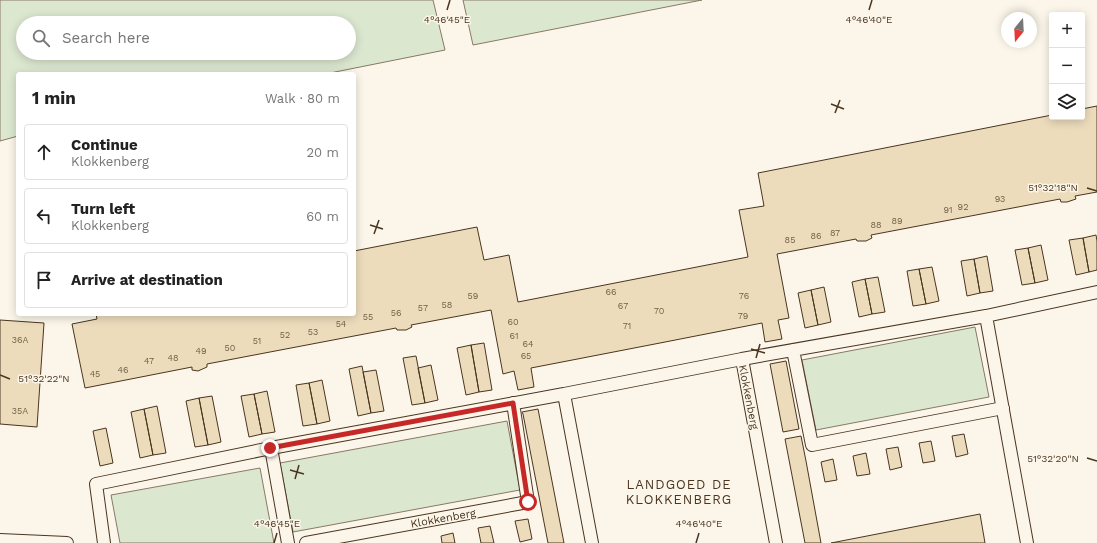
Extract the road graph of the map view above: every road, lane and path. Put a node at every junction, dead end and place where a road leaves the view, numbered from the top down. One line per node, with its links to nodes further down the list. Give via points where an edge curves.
1 (1097, 292): 2 (lane)
2 (986, 316): 3 (lane); 7 (lane)
3 (793, 350): 4 (lane); 7 (lane, via 812,445)
4 (742, 359): 5 (lane, Klokkenberg); 15 (lane, Klokkenberg)
5 (564, 394): 6 (lane, Klokkenberg); 14 (lane)
6 (513, 403): 8 (lane, Klokkenberg); 13 (lane, Klokkenberg, via 528,502)
7 (1003, 408): 16 (lane)
8 (270, 448): 11 (lane, Klokkenberg, via 96,484); 12 (lane)
9 (0, 540): 10 (lane)
10 (67, 543)
11 (104, 543)
12 (288, 543)
13 (306, 543)
14 (592, 543)
15 (776, 543)
16 (1027, 543)

